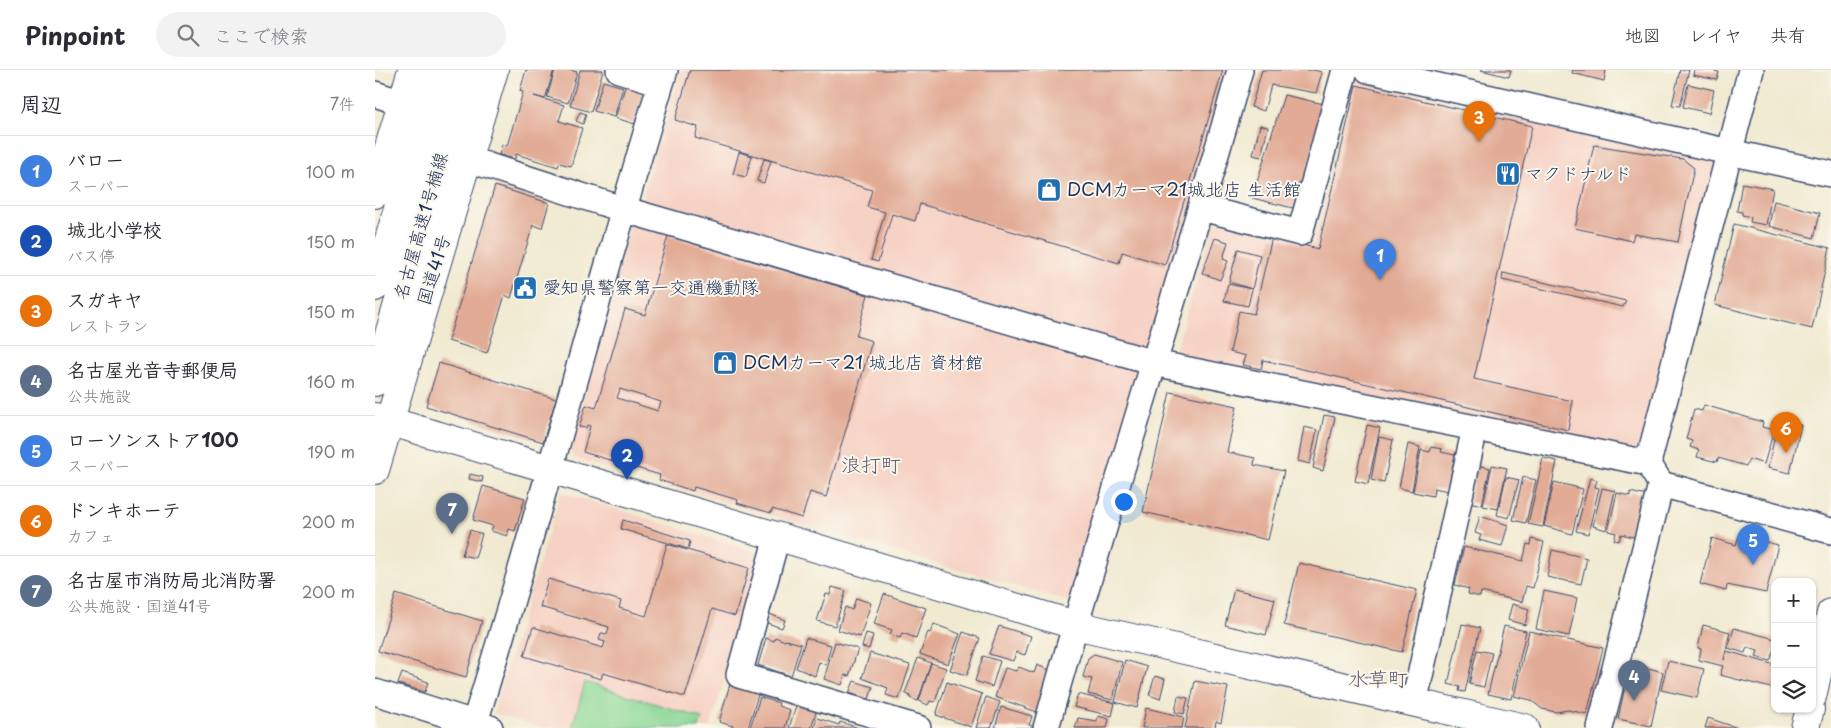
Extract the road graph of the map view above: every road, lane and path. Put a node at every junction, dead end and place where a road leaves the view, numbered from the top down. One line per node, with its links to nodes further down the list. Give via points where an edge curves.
1 (412, 70): 12 (main road)
2 (439, 70): 19 (main road, 名古屋高速1号楠線)
3 (467, 70): 21 (main road, 名古屋高速1号楠線)
4 (494, 70): 14 (main road, 国道41号)
5 (619, 70): 10 (street)
6 (1240, 70): 17 (street)
7 (1345, 70): 17 (street, via 1300,233)
8 (1368, 70): 13 (street)
9 (1751, 70): 13 (street)
10 (663, 77): 18 (street)
11 (375, 94): 12 (street)
12 (402, 103): 16 (main road)
13 (1729, 152): 15 (street); 24 (street)
14 (467, 160): 18 (street); 22 (main road, 国道41号)
15 (1831, 174)
16 (375, 194)
17 (1201, 208): 20 (street)
18 (623, 209): 20 (street); 25 (street)
19 (375, 287)
20 (1154, 364): 23 (street); 31 (street)
21 (375, 382)
22 (382, 419): 25 (main road); 26 (main road, 国道41号)
23 (1475, 428): 24 (street); 34 (street)
24 (1648, 463): 27 (street)
25 (551, 469): 29 (main road); 36 (street)
26 (375, 470)
27 (1661, 484): 28 (street); 40 (street)
28 (1831, 531)
29 (777, 537): 31 (main road); 37 (street, via 739,675)
30 (1831, 613): 32 (main road)
31 (1075, 625): 34 (main road); 38 (street)
32 (1816, 679)
33 (375, 692): 36 (street)
34 (1414, 703): 39 (main road)
35 (1808, 713): 41 (main road)
36 (479, 726)
37 (918, 728)
38 (1046, 728)
39 (1525, 728)
40 (1599, 728)
41 (1805, 728)

